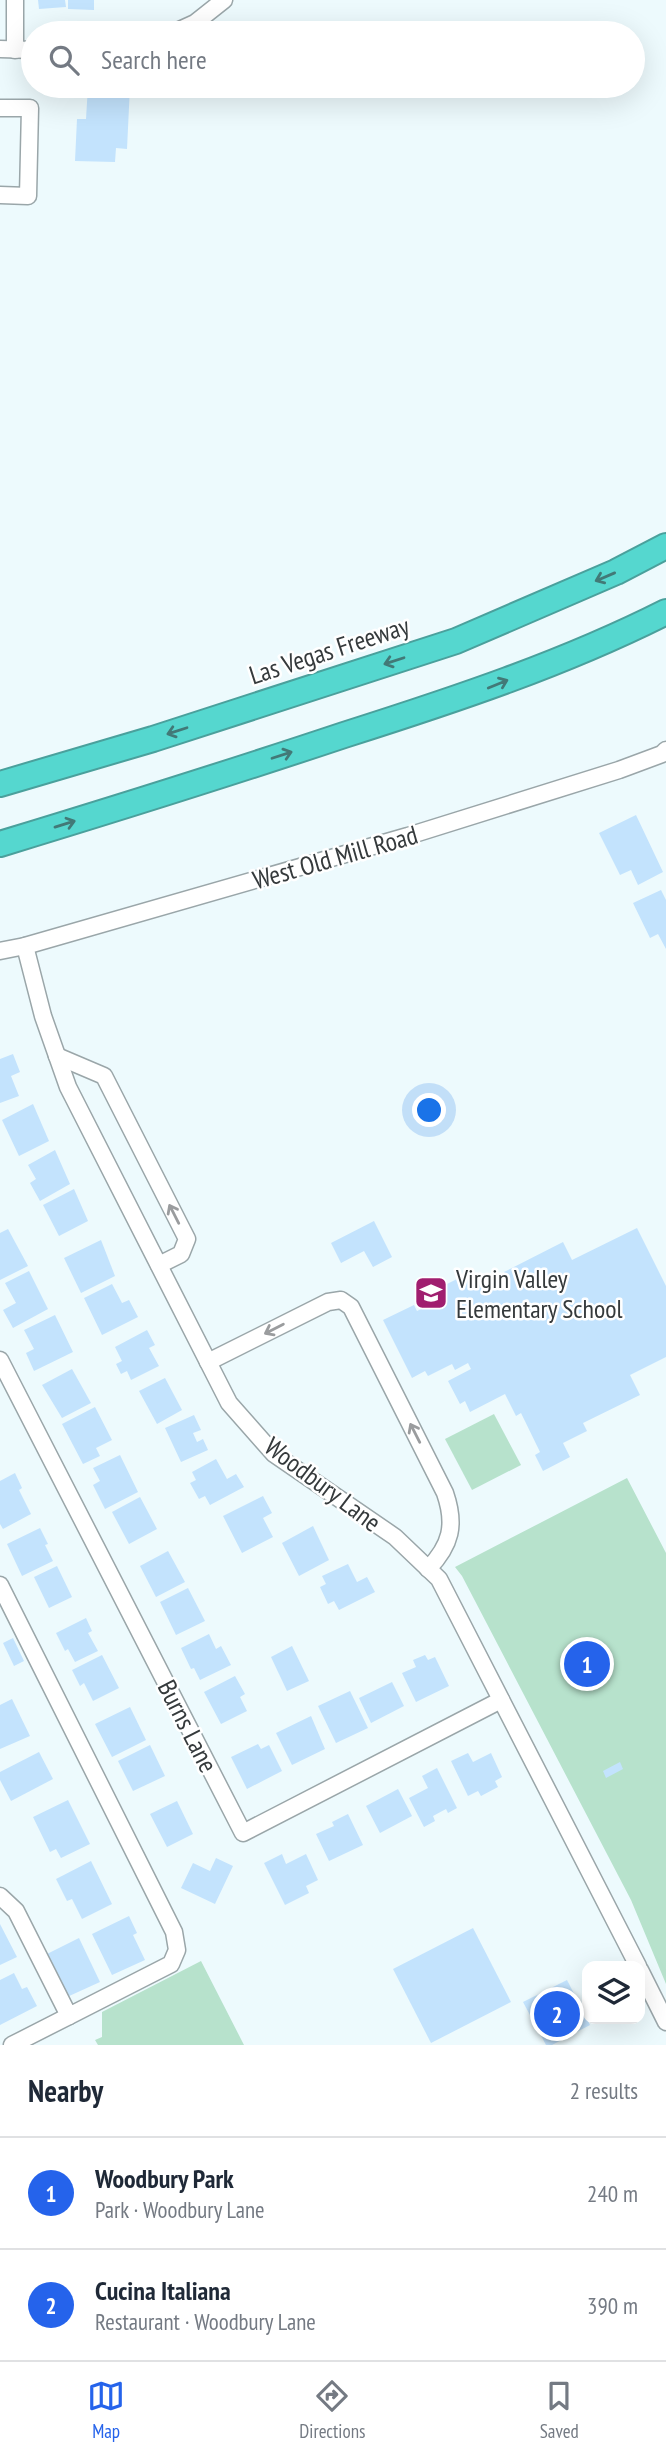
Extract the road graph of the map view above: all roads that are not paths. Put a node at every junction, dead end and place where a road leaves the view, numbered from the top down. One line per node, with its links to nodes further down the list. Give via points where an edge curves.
1 (15, 0): 4 (street)
2 (224, 0): 3 (street)
3 (198, 21)
4 (8, 50)
5 (0, 107): 6 (street, via 30,108 28,196)
6 (0, 195)
7 (666, 546): 10 (highway, Las Vegas Freeway, one-way to 10, via 456,641)
8 (666, 612): 11 (highway, one-way to 8, via 479,692)
9 (665, 755): 12 (street, West Old Mill Road, via 408,836)
10 (0, 784)
11 (0, 844)
12 (25, 946): 13 (street, West Old Mill Road); 14 (street, Woodbury Lane)
13 (0, 951)
14 (57, 1056): 15 (street, Woodbury Lane, via 68,1087); 15 (street, one-way to 14, via 181,1254 187,1239 104,1076)
15 (159, 1265): 17 (street, Woodbury Lane)
16 (0, 1360): 20 (street, Burns Lane, via 243,1833)
17 (208, 1363): 18 (street, Woodbury Lane, via 229,1403 274,1454 395,1537); 18 (street, one-way to 17, via 448,1542 452,1513 351,1307 341,1300 328,1302)
18 (428, 1569): 20 (street, Woodbury Lane, via 439,1579)
19 (0, 1585): 24 (street, via 174,1932 177,1950 170,1964)
20 (501, 1700): 22 (street, Woodbury Lane)
21 (0, 1896): 24 (street, via 16,1911)
22 (635, 1961)
23 (645, 1980): 25 (street, Woodbury Lane)
24 (69, 2016): 26 (street)
25 (666, 2022)
26 (12, 2045)

